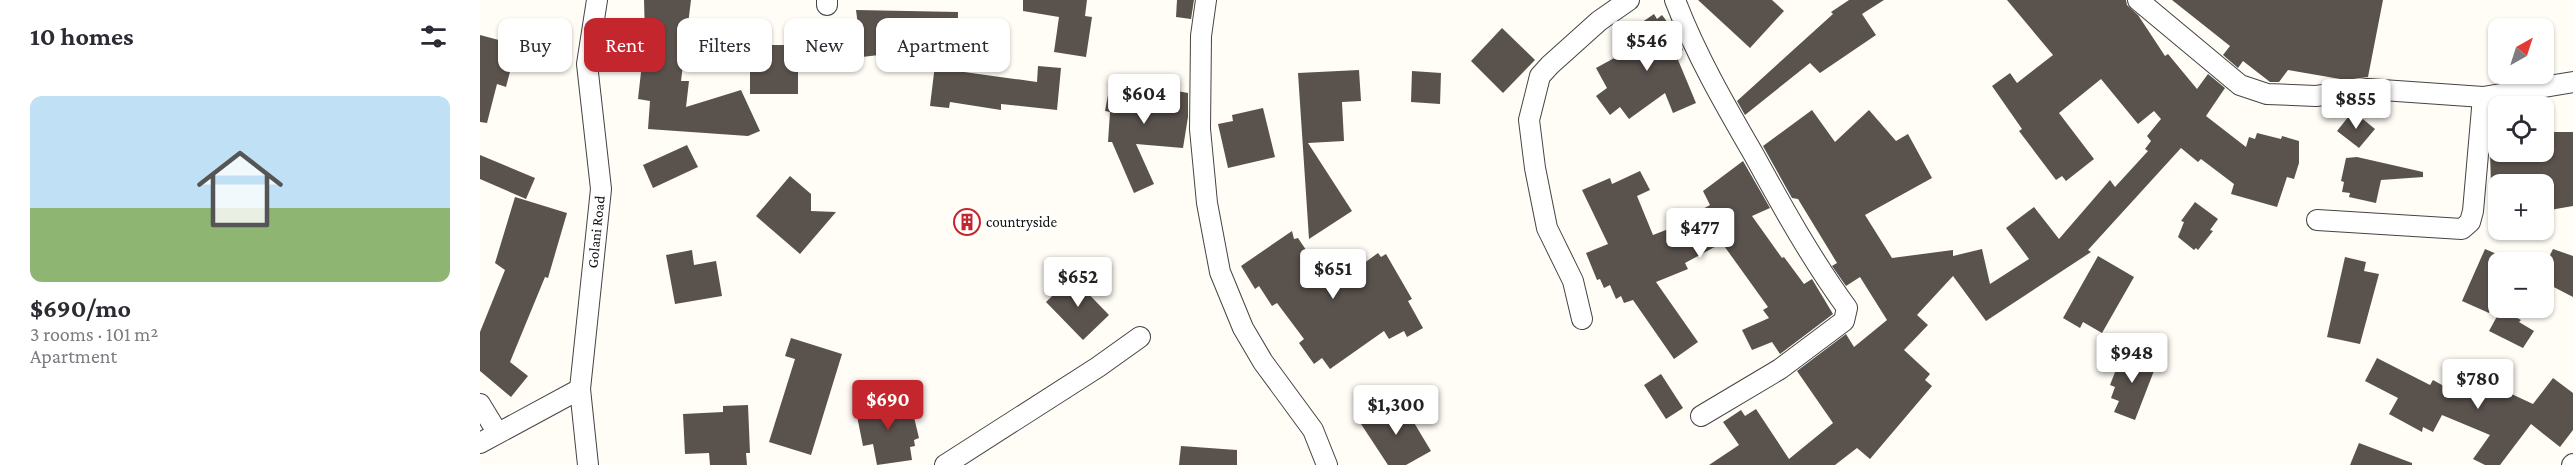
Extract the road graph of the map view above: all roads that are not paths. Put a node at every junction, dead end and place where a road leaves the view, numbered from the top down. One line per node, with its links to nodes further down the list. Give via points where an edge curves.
1 (597, 0): 11 (street, Golani Road, via 587,64 601,189)
2 (1206, 0): 18 (street, via 1201,36 1200,129 1207,203 1220,272 1243,328 1313,430)
3 (1629, 0): 9 (street, via 1599,21 1540,76 1529,120 1547,228 1573,281)
4 (1675, 0): 13 (street, via 1708,74 1848,314 1780,369)
5 (2138, 0): 7 (street, via 2240,84 2268,94 2316,96 2368,89)
6 (2573, 82): 7 (street)
7 (2483, 97): 8 (street, via 2473,211 2470,222 2462,229)
8 (2317, 220)
9 (1582, 319)
10 (1140, 337): 17 (street)
11 (580, 389): 14 (street); 16 (street, Golani Road)
12 (480, 404): 14 (street)
13 (1701, 416)
14 (497, 432): 15 (street)
15 (480, 443)
16 (588, 465)
17 (945, 465)
18 (1327, 465)

